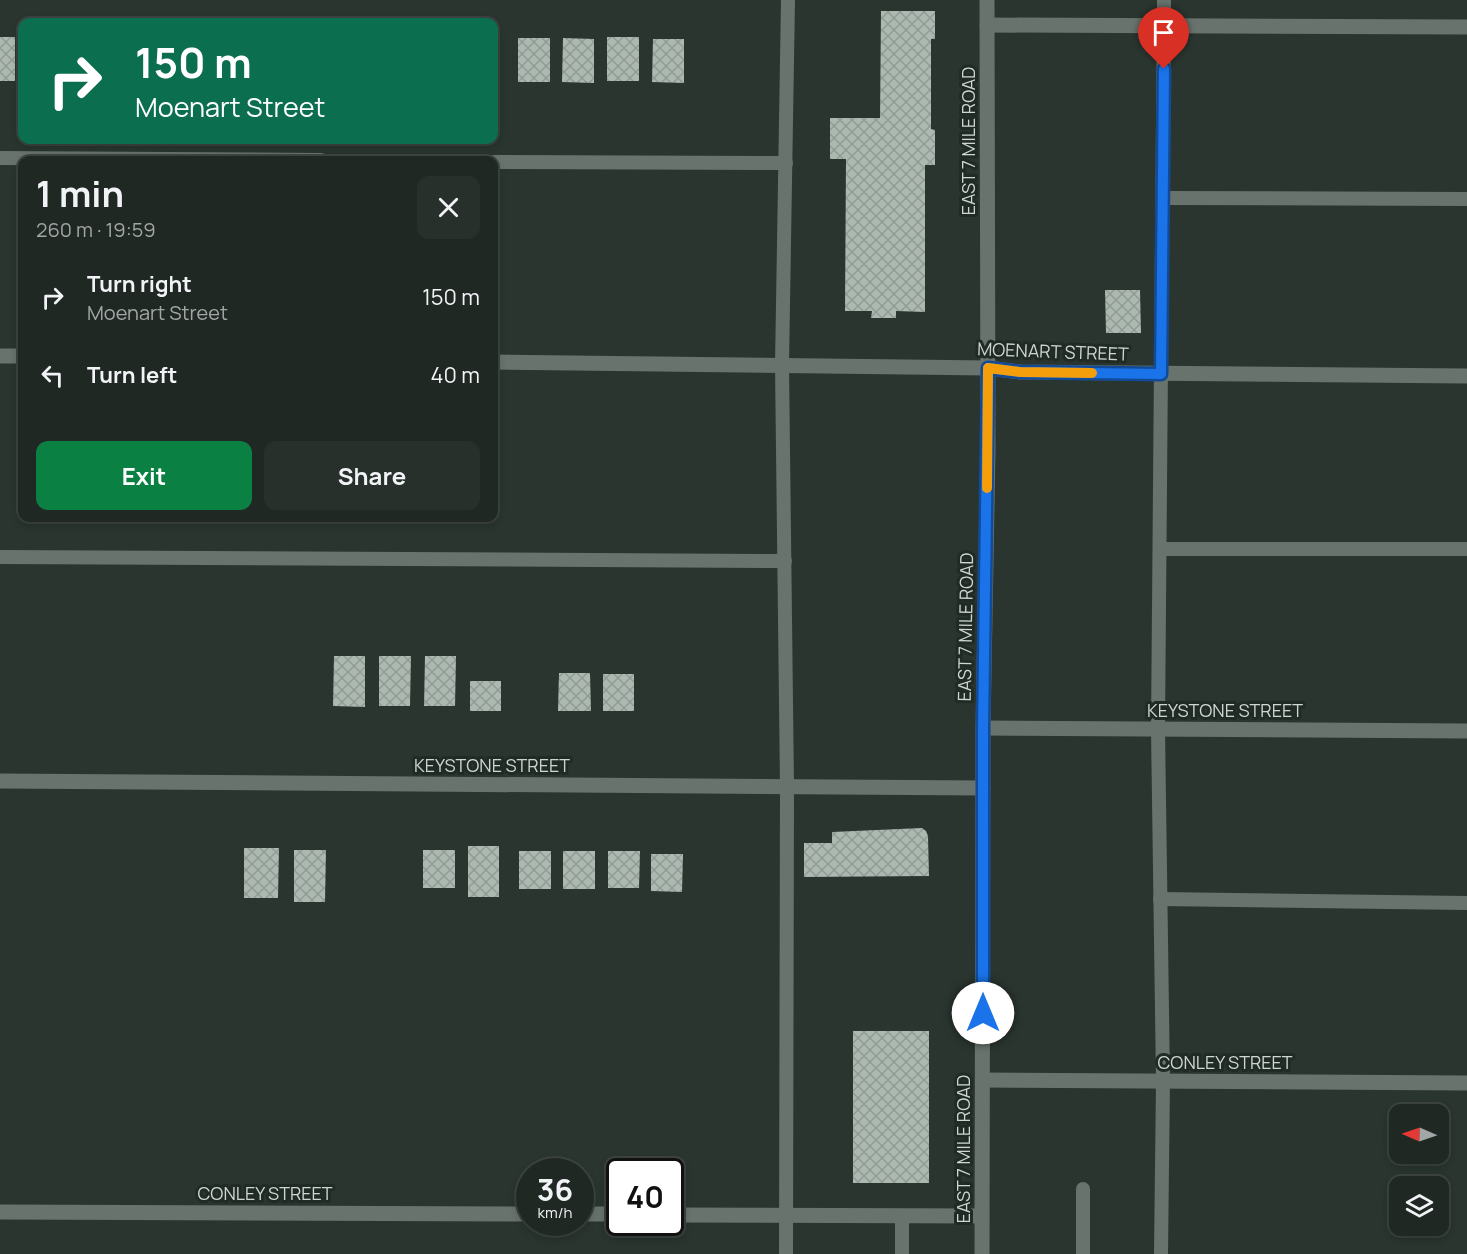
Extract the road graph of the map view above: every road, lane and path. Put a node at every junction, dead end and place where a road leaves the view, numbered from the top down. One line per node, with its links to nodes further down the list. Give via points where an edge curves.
1 (788, 0): 10 (lane)
2 (987, 0): 4 (street, EAST 7 MILE ROAD)
3 (1164, 0): 5 (lane)
4 (987, 25): 5 (street); 17 (street, EAST 7 MILE ROAD)
5 (1164, 26): 6 (street); 11 (lane)
6 (1467, 27)
7 (0, 158): 8 (lane)
8 (18, 158)
9 (498, 162): 10 (lane)
10 (786, 163): 16 (lane)
11 (1162, 198): 12 (lane); 18 (lane)
12 (1467, 199)
13 (0, 356): 14 (street)
14 (18, 356)
15 (498, 362): 16 (street, MOENART STREET)
16 (782, 366): 17 (street, MOENART STREET); 23 (lane)
17 (988, 368): 18 (street, MOENART STREET); 24 (street, EAST 7 MILE ROAD)
18 (1161, 374): 19 (street, MOENART STREET); 20 (lane)
19 (1467, 376)
20 (1160, 549): 21 (lane); 25 (lane)
21 (1467, 549)
22 (0, 557): 23 (lane)
23 (785, 561): 28 (lane)
24 (983, 729): 25 (street, KEYSTONE STREET); 29 (street, EAST 7 MILE ROAD)
25 (1158, 729): 26 (street, KEYSTONE STREET); 30 (lane)
26 (1467, 731)
27 (0, 781): 28 (street, KEYSTONE STREET)
28 (788, 788): 29 (street, KEYSTONE STREET); 39 (lane)
29 (983, 788): 32 (street, EAST 7 MILE ROAD)
30 (1160, 899): 31 (lane); 33 (lane)
31 (1467, 903)
32 (983, 1080): 33 (street, CONLEY STREET); 41 (street, EAST 7 MILE ROAD)
33 (1163, 1081): 34 (street, CONLEY STREET); 46 (lane)
34 (1467, 1083)
35 (1083, 1189): 45 (lane)
36 (0, 1212): 37 (street, CONLEY STREET)
37 (516, 1214)
38 (684, 1215): 39 (street)
39 (786, 1215): 40 (street); 42 (lane)
40 (902, 1216): 41 (street); 43 (lane)
41 (982, 1216): 44 (street, EAST 7 MILE ROAD)
42 (786, 1254)
43 (902, 1254)
44 (982, 1254)
45 (1083, 1254)
46 (1161, 1254)

